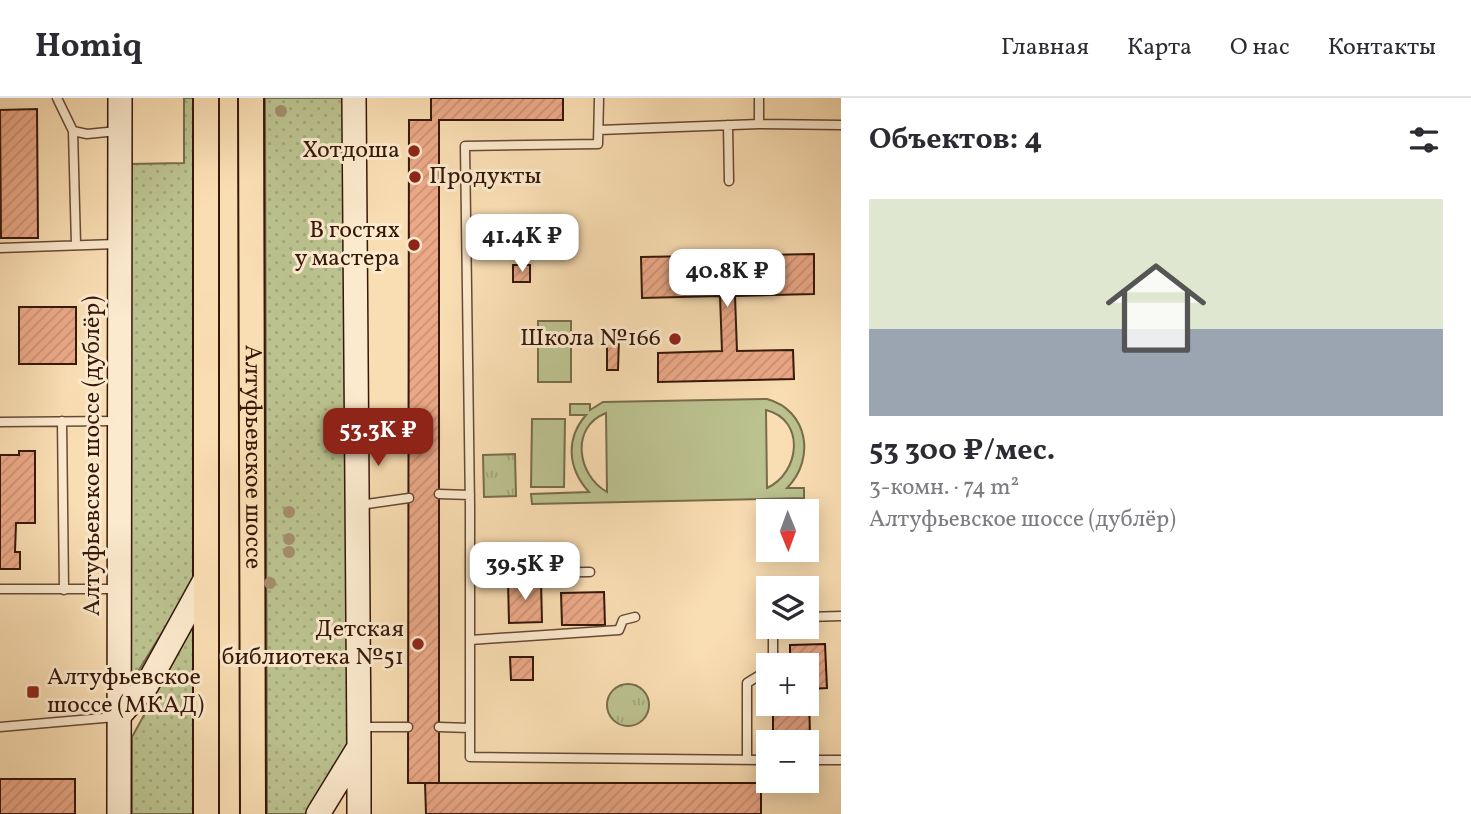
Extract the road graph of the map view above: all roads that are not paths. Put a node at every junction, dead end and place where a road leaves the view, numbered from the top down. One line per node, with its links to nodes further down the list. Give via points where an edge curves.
1 (57, 98): 12 (lane)
2 (120, 98): 13 (street, Алтуфьевское шоссе (дублёр))
3 (206, 98): 27 (main road, Алтуфьевское шоссе)
4 (251, 98): 48 (main road, Алтуфьевское шоссе)
5 (354, 98): 24 (street)
6 (599, 98): 11 (lane)
7 (759, 98): 8 (lane)
8 (759, 124): 9 (lane); 10 (lane)
9 (729, 125): 11 (lane); 14 (lane)
10 (841, 125)
11 (599, 130): 22 (lane, via 598,144 465,146)
12 (73, 131): 13 (lane); 16 (lane)
13 (120, 131): 15 (street, Алтуфьевское шоссе (дублёр))
14 (729, 181)
15 (120, 244): 16 (lane); 19 (street, Алтуфьевское шоссе (дублёр))
16 (76, 245): 17 (lane)
17 (0, 248)
18 (62, 421): 19 (lane); 20 (lane); 30 (lane)
19 (120, 421): 29 (street, Алтуфьевское шоссе (дублёр))
20 (0, 422)
21 (439, 494): 22 (lane)
22 (470, 495): 26 (lane)
23 (409, 498): 24 (lane)
24 (356, 506): 41 (street)
25 (590, 572): 26 (lane)
26 (471, 573): 34 (lane)
27 (206, 578): 36 (street, via 147,685); 47 (main road, Алтуфьевское шоссе)
28 (0, 589): 30 (lane)
29 (119, 589): 30 (lane); 36 (street, Алтуфьевское шоссе (дублёр))
30 (64, 590)
31 (841, 616): 33 (lane)
32 (635, 617): 34 (lane, via 623,620 619,630)
33 (819, 617)
34 (470, 640): 40 (lane)
35 (756, 677): 42 (lane, via 747,683)
36 (118, 718): 37 (lane); 46 (street, Алтуфьевское шоссе (дублёр))
37 (0, 727)
38 (408, 727): 41 (lane)
39 (439, 727): 40 (lane)
40 (470, 727): 42 (lane, via 470,757)
41 (359, 737): 49 (street); 50 (street)
42 (747, 760): 43 (lane)
43 (756, 760)
44 (819, 760): 45 (lane)
45 (841, 760)
46 (119, 814)
47 (206, 814)
48 (253, 814)
49 (318, 814)
50 (359, 814)

